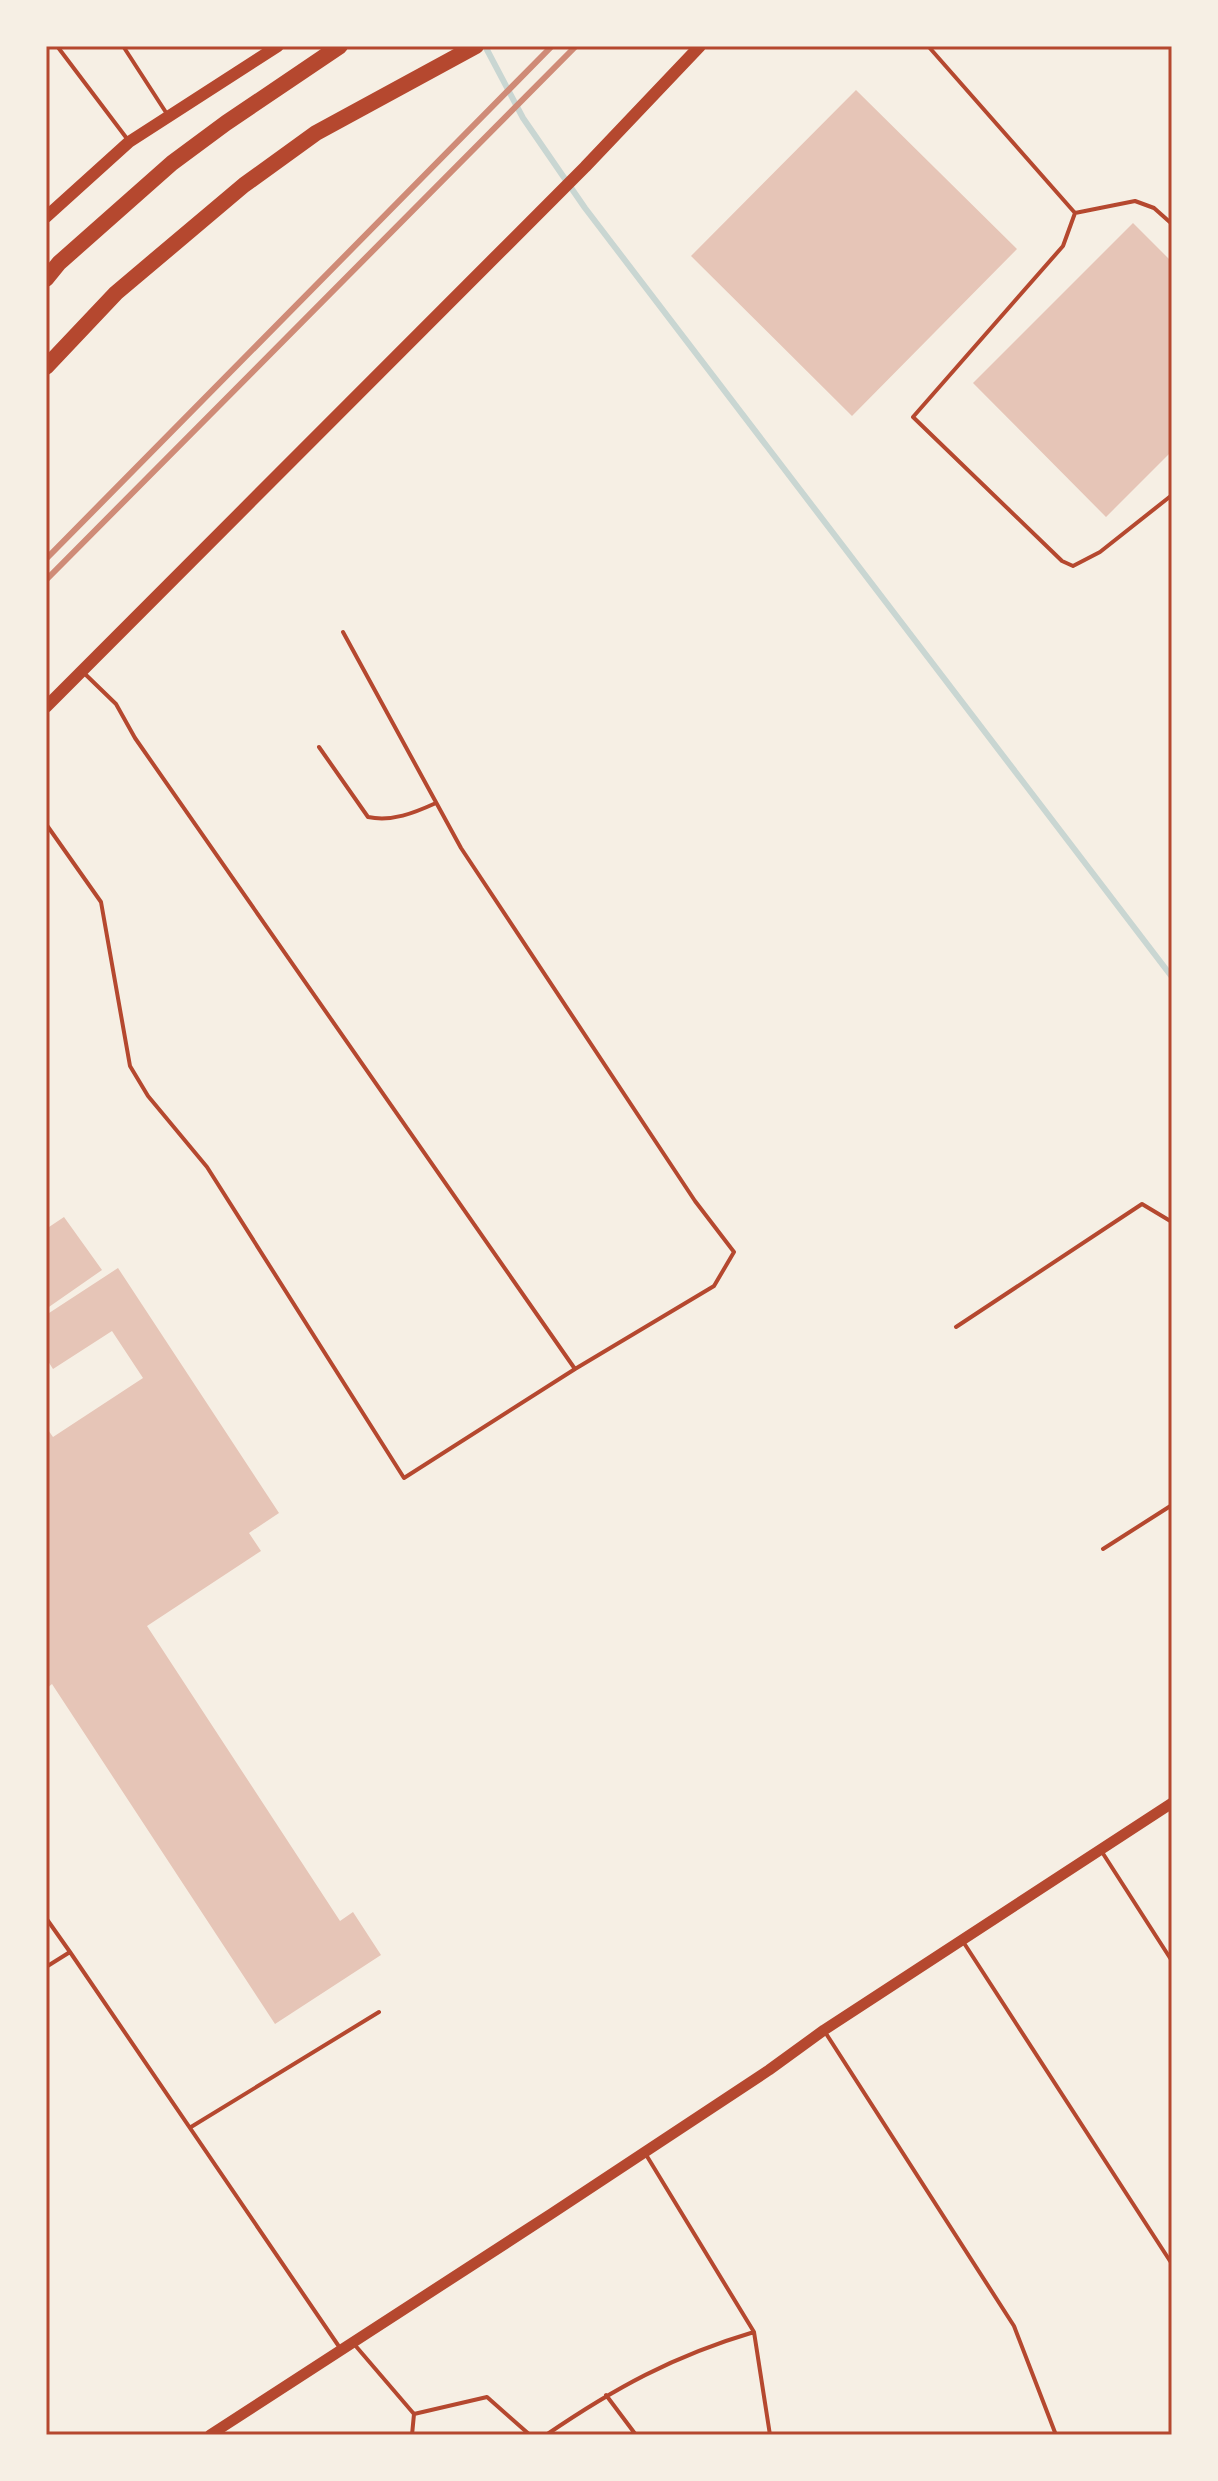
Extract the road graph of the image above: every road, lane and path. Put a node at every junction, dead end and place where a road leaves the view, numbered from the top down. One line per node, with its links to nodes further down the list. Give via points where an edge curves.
1 (57, 46): 9 (lane)
2 (123, 46): 8 (lane)
3 (278, 46): 8 (main road)
4 (340, 46): 13 (highway, via 172,163)
5 (476, 46): 14 (highway, via 316,133 256,176 116,293)
6 (700, 46): 17 (main road)
7 (928, 46): 10 (lane)
8 (169, 116): 9 (main road)
9 (129, 142): 11 (main road)
10 (1075, 213): 12 (lane, via 1135,201 1154,208); 15 (lane, via 1063,246 913,417 1073,566 1100,552)
11 (46, 217)
12 (1172, 224)
13 (46, 279)
14 (46, 367)
15 (1172, 495)
16 (343, 632): 20 (lane)
17 (83, 672): 18 (main road); 24 (lane, via 116,704)
18 (46, 707)
19 (319, 747): 20 (lane, via 368,817 382,820)
20 (436, 803): 24 (lane, via 695,1201 734,1252 714,1286)
21 (46, 824): 24 (lane, via 101,902 130,1066 207,1167 404,1478)
22 (1172, 1222): 23 (lane, via 1142,1204)
23 (956, 1327)
24 (575, 1369)
25 (1172, 1505): 26 (lane)
26 (1103, 1549)
27 (1172, 1803): 28 (street)
28 (1100, 1849): 30 (street); 32 (lane)
29 (46, 1918): 31 (lane)
30 (962, 1940): 35 (street); 38 (lane)
31 (70, 1952): 33 (lane); 36 (lane)
32 (1172, 1961)
33 (46, 1967)
34 (379, 2012): 36 (lane)
35 (824, 2030): 37 (street); 49 (lane, via 1014,2326)
36 (191, 2127): 40 (lane)
37 (644, 2151): 39 (lane); 40 (street)
38 (1172, 2264)
39 (754, 2332): 41 (lane, via 706,2347); 48 (lane)
40 (347, 2346): 42 (lane); 43 (street)
41 (606, 2395): 46 (lane); 47 (lane)
42 (414, 2414): 44 (lane); 45 (lane, via 487,2397)
43 (210, 2435)
44 (412, 2435)
45 (530, 2435)
46 (546, 2435)
47 (636, 2435)
48 (770, 2435)
49 (1056, 2435)

